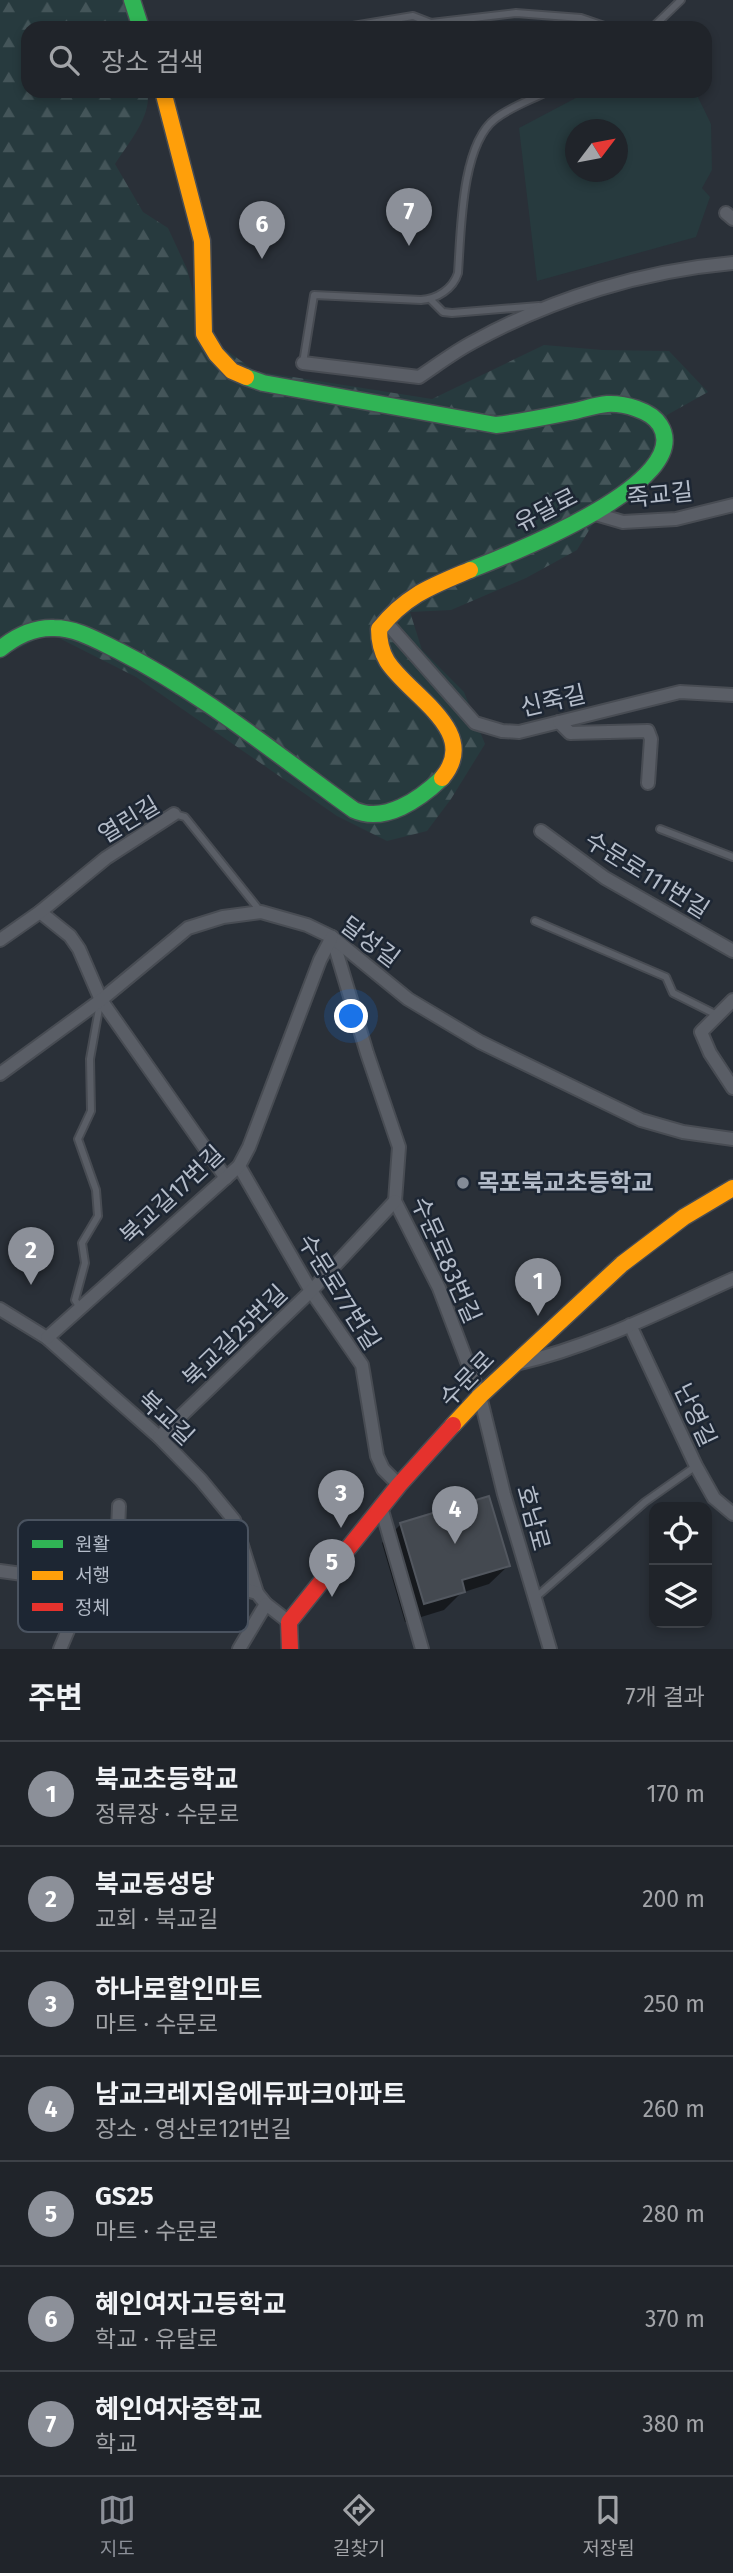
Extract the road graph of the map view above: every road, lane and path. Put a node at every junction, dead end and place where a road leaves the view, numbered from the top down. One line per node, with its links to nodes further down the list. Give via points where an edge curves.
1 (132, 0): 3 (street)
2 (681, 0): 8 (lane)
3 (139, 21)
4 (383, 21): 5 (lane, via 413,16)
5 (426, 21)
6 (448, 21): 7 (lane, via 516,13)
7 (589, 21)
8 (659, 21)
9 (165, 98): 16 (street, 유달로, via 202,241 204,334 232,371 262,383 496,425 608,404 649,414 664,432 664,450 649,474)
10 (535, 98): 12 (lane, via 496,118 478,139 464,203 455,281)
11 (733, 263): 13 (street, via 657,274)
12 (431, 300): 13 (lane, via 443,312 452,313); 14 (lane, via 314,295)
13 (561, 303): 14 (street, via 472,342 419,377)
14 (303, 363)
15 (733, 505): 16 (street, 죽교길, via 676,519 623,522)
16 (592, 513): 17 (street, 유달로, via 421,590)
17 (385, 621): 18 (street, via 379,629 380,648 390,666 445,724 454,746 446,775 406,804 370,816 309,779 200,697 75,631 29,630); 20 (street, 신죽길, via 475,723 519,732)
18 (0, 649)
19 (733, 695): 20 (street, 신죽길, via 680,692)
20 (559, 722): 21 (street, via 570,733 648,731)
21 (648, 783)
22 (174, 814): 26 (street, 열린길, via 106,858); 27 (lane, 열린길, via 185,817)
23 (660, 829): 25 (lane)
24 (541, 831): 31 (street, 수문로111번길, via 605,878)
25 (733, 858)
26 (40, 912): 30 (street, 열린길); 32 (street, via 79,949)
27 (261, 912): 29 (street, 달성길); 32 (street, 달성길, via 188,928)
28 (535, 921): 34 (lane, via 666,977 673,993)
29 (332, 937): 37 (street, 달성길, via 408,999 480,1042 641,1120); 38 (street, 북교길17번길); 41 (street, 수문로83번길, via 399,1147)
30 (0, 940)
31 (733, 951)
32 (100, 1000): 35 (street, 달성길); 39 (street); 44 (lane, via 90,1059 91,1111 78,1139 98,1206 98,1216 82,1243 85,1263 75,1300)
33 (733, 1000): 34 (street)
34 (717, 1015): 36 (street, via 701,1032)
35 (0, 1074)
36 (733, 1088)
37 (733, 1139)
38 (239, 1166): 39 (street, 북교길17번길); 43 (street, 수문로77번길)
39 (226, 1178): 44 (street, 북교길17번길)
40 (733, 1188): 48 (street, 수문로, via 644,1245)
41 (395, 1201): 43 (street, 북교길25번길); 49 (street, 수문로83번길, via 439,1288)
42 (733, 1279): 46 (street)
43 (311, 1291): 50 (street, 북교길25번길); 52 (street, 수문로77번길, via 362,1365 377,1456)
44 (80, 1308): 47 (street, 북교길17번길)
45 (0, 1309): 47 (street, 북교길)
46 (630, 1325): 48 (street); 51 (street, 난영길)
47 (47, 1338): 50 (street, 북교길)
48 (513, 1365): 49 (street, 수문로)
49 (480, 1396): 52 (street, 수문로); 63 (street, 호남로)
50 (159, 1437): 57 (street, 북교길)
51 (696, 1466): 55 (street, 난영길, via 715,1498); 63 (lane, via 645,1502)
52 (399, 1485): 54 (street, 수문로)
53 (119, 1506): 56 (street)
54 (380, 1507): 65 (street, 수문로); 70 (street)
55 (733, 1514)
56 (118, 1520)
57 (234, 1520)
58 (248, 1564): 62 (street, 북교길)
59 (0, 1571): 60 (street)
60 (18, 1573)
61 (248, 1590): 62 (street)
62 (257, 1593): 64 (street)
63 (534, 1600): 71 (street, 호남로)
64 (266, 1604): 65 (street); 68 (street)
65 (289, 1622): 69 (street)
66 (67, 1632): 67 (street)
67 (60, 1649)
68 (239, 1649)
69 (290, 1649)
70 (422, 1649)
71 (550, 1649)

